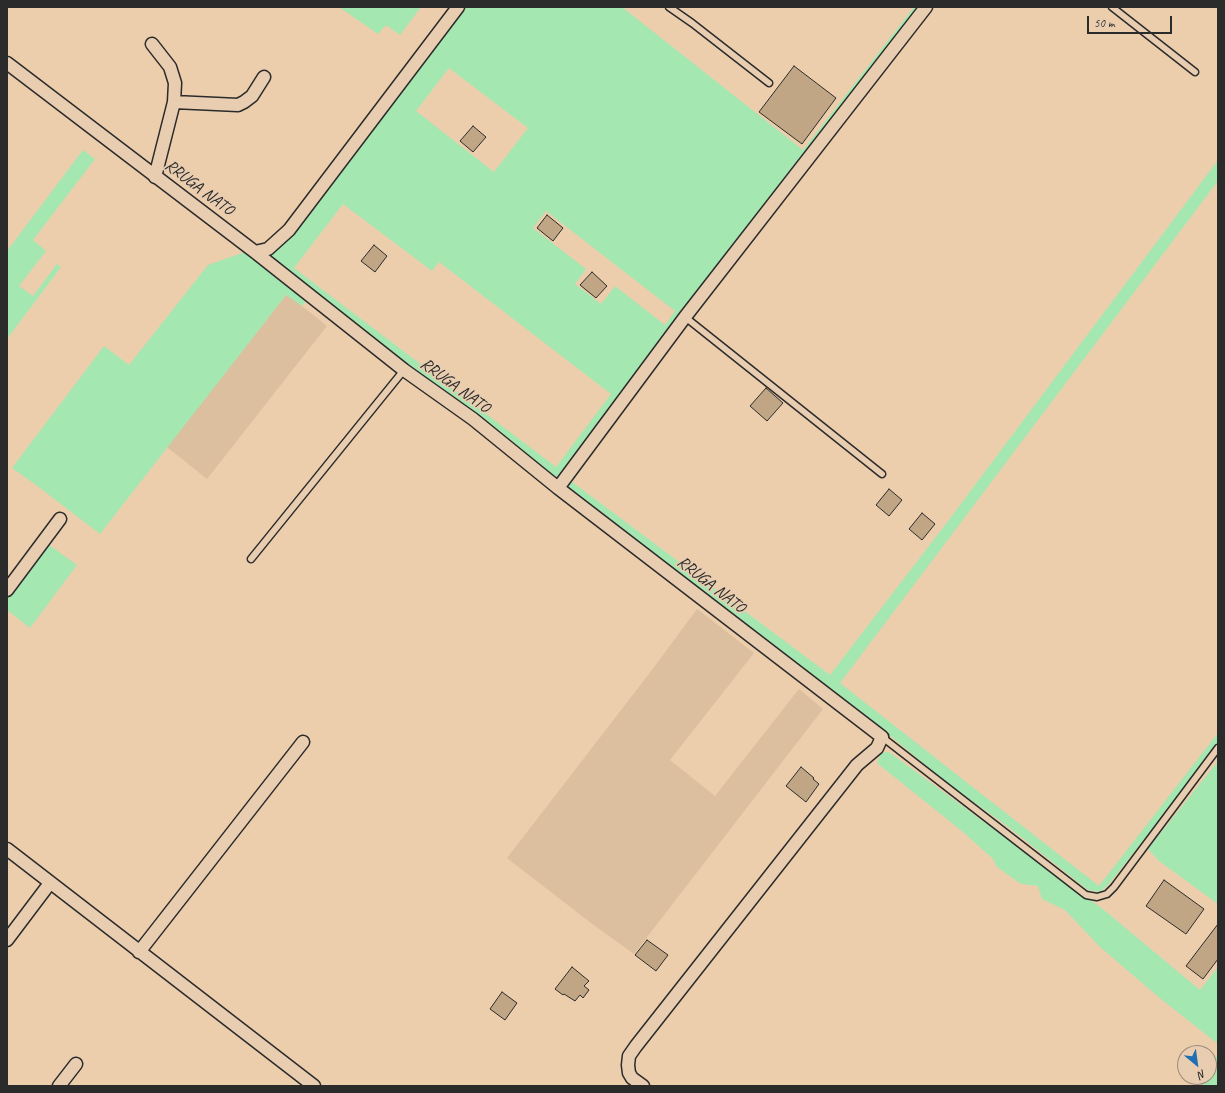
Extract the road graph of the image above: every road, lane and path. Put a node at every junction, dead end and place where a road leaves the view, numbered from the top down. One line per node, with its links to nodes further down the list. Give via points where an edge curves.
1 (458, 7): 12 (street, via 289,230 268,250)
2 (669, 7): 9 (lane)
3 (926, 7): 13 (street)
4 (1112, 7): 7 (lane)
5 (152, 44): 10 (street, via 170,67 176,83)
6 (7, 63): 11 (street, RRUGA NATO)
7 (1195, 72)
8 (264, 77): 10 (street, via 252,96 238,105)
9 (769, 83)
10 (174, 102): 11 (street)
11 (156, 177): 12 (street, RRUGA NATO)
12 (255, 252): 14 (street, RRUGA NATO)
13 (685, 316): 15 (lane); 16 (street)
14 (404, 370): 16 (street, RRUGA NATO, via 473,420); 18 (lane)
15 (882, 474)
16 (558, 488): 20 (street, RRUGA NATO)
17 (60, 519): 19 (street)
18 (251, 559)
19 (7, 590)
20 (882, 737): 22 (lane, via 1086,895 1097,897 1107,894 1114,887); 30 (street, via 877,748 857,765 629,1056 629,1073)
21 (303, 742): 26 (street)
22 (1218, 748)
23 (7, 849): 24 (street)
24 (50, 882): 25 (street); 26 (street)
25 (7, 940)
26 (139, 952): 29 (street)
27 (76, 1064): 28 (street)
28 (59, 1086)
29 (314, 1086)
30 (642, 1086)

